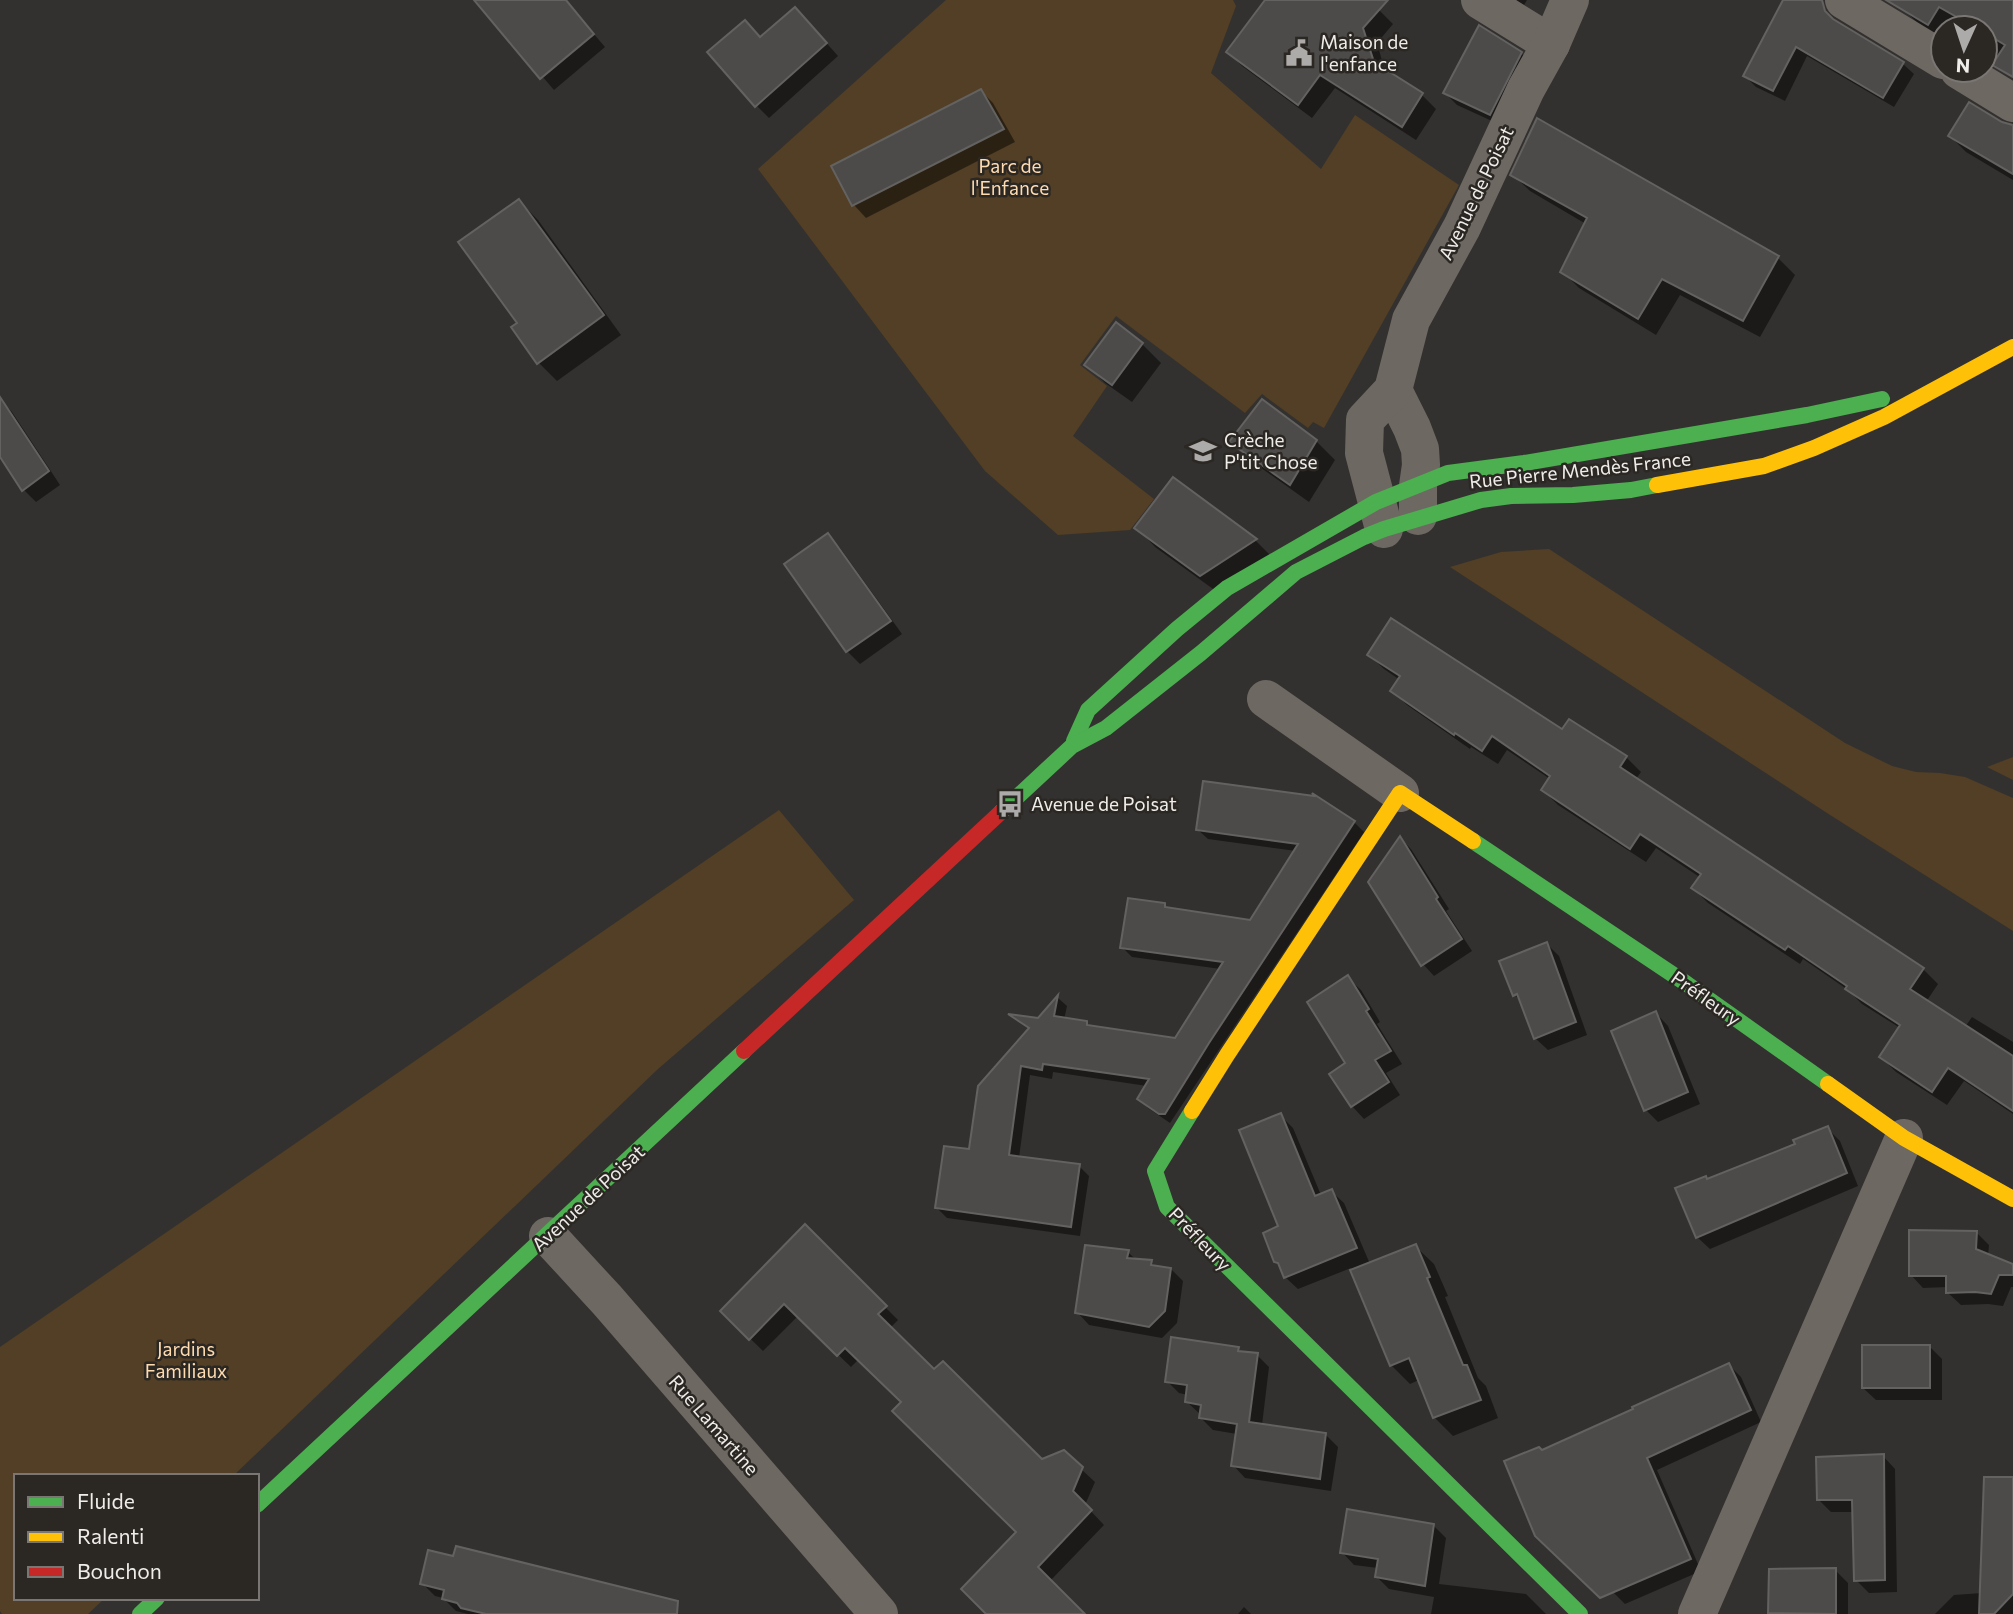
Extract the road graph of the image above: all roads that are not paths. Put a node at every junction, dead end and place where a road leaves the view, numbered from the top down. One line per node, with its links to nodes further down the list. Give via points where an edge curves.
1 (1480, 0): 4 (street)
2 (1570, 0): 4 (street, Avenue de Poisat)
3 (1844, 0): 5 (street)
4 (1551, 44): 10 (street, Avenue de Poisat, via 1462,228 1411,320)
5 (1929, 52)
6 (1982, 84): 7 (street)
7 (2013, 103)
8 (2013, 347): 9 (main road, Rue Pierre Mendès France)
9 (1939, 386): 11 (main road, Rue Pierre Mendès France, via 1807,415 1448,473); 11 (main road, Rue Pierre Mendès France, via 1884,417 1764,466 1632,490 1511,496)
10 (1393, 390): 11 (street, via 1420,449 1421,465); 11 (street, Avenue de Poisat, via 1365,420 1363,442 1364,453)
11 (1399, 509): 13 (main road, Avenue de Poisat, via 1296,572 1106,728); 13 (main road, Avenue de Poisat, via 1227,588 1088,710)
12 (1266, 699): 14 (street, Préfleury)
13 (1072, 746): 17 (main road, Avenue de Poisat)
14 (1400, 793): 15 (main road, Préfleury, via 1687,985); 22 (main road, Préfleury, via 1155,1171 1167,1207)
15 (1904, 1138): 16 (main road, Préfleury); 23 (street)
16 (2013, 1199)
17 (548, 1236): 18 (main road, Avenue de Poisat); 21 (street, Rue Lamartine)
18 (259, 1503)
19 (155, 1600): 20 (main road)
20 (140, 1614)
21 (879, 1614)
22 (1580, 1614)
23 (1697, 1614)

